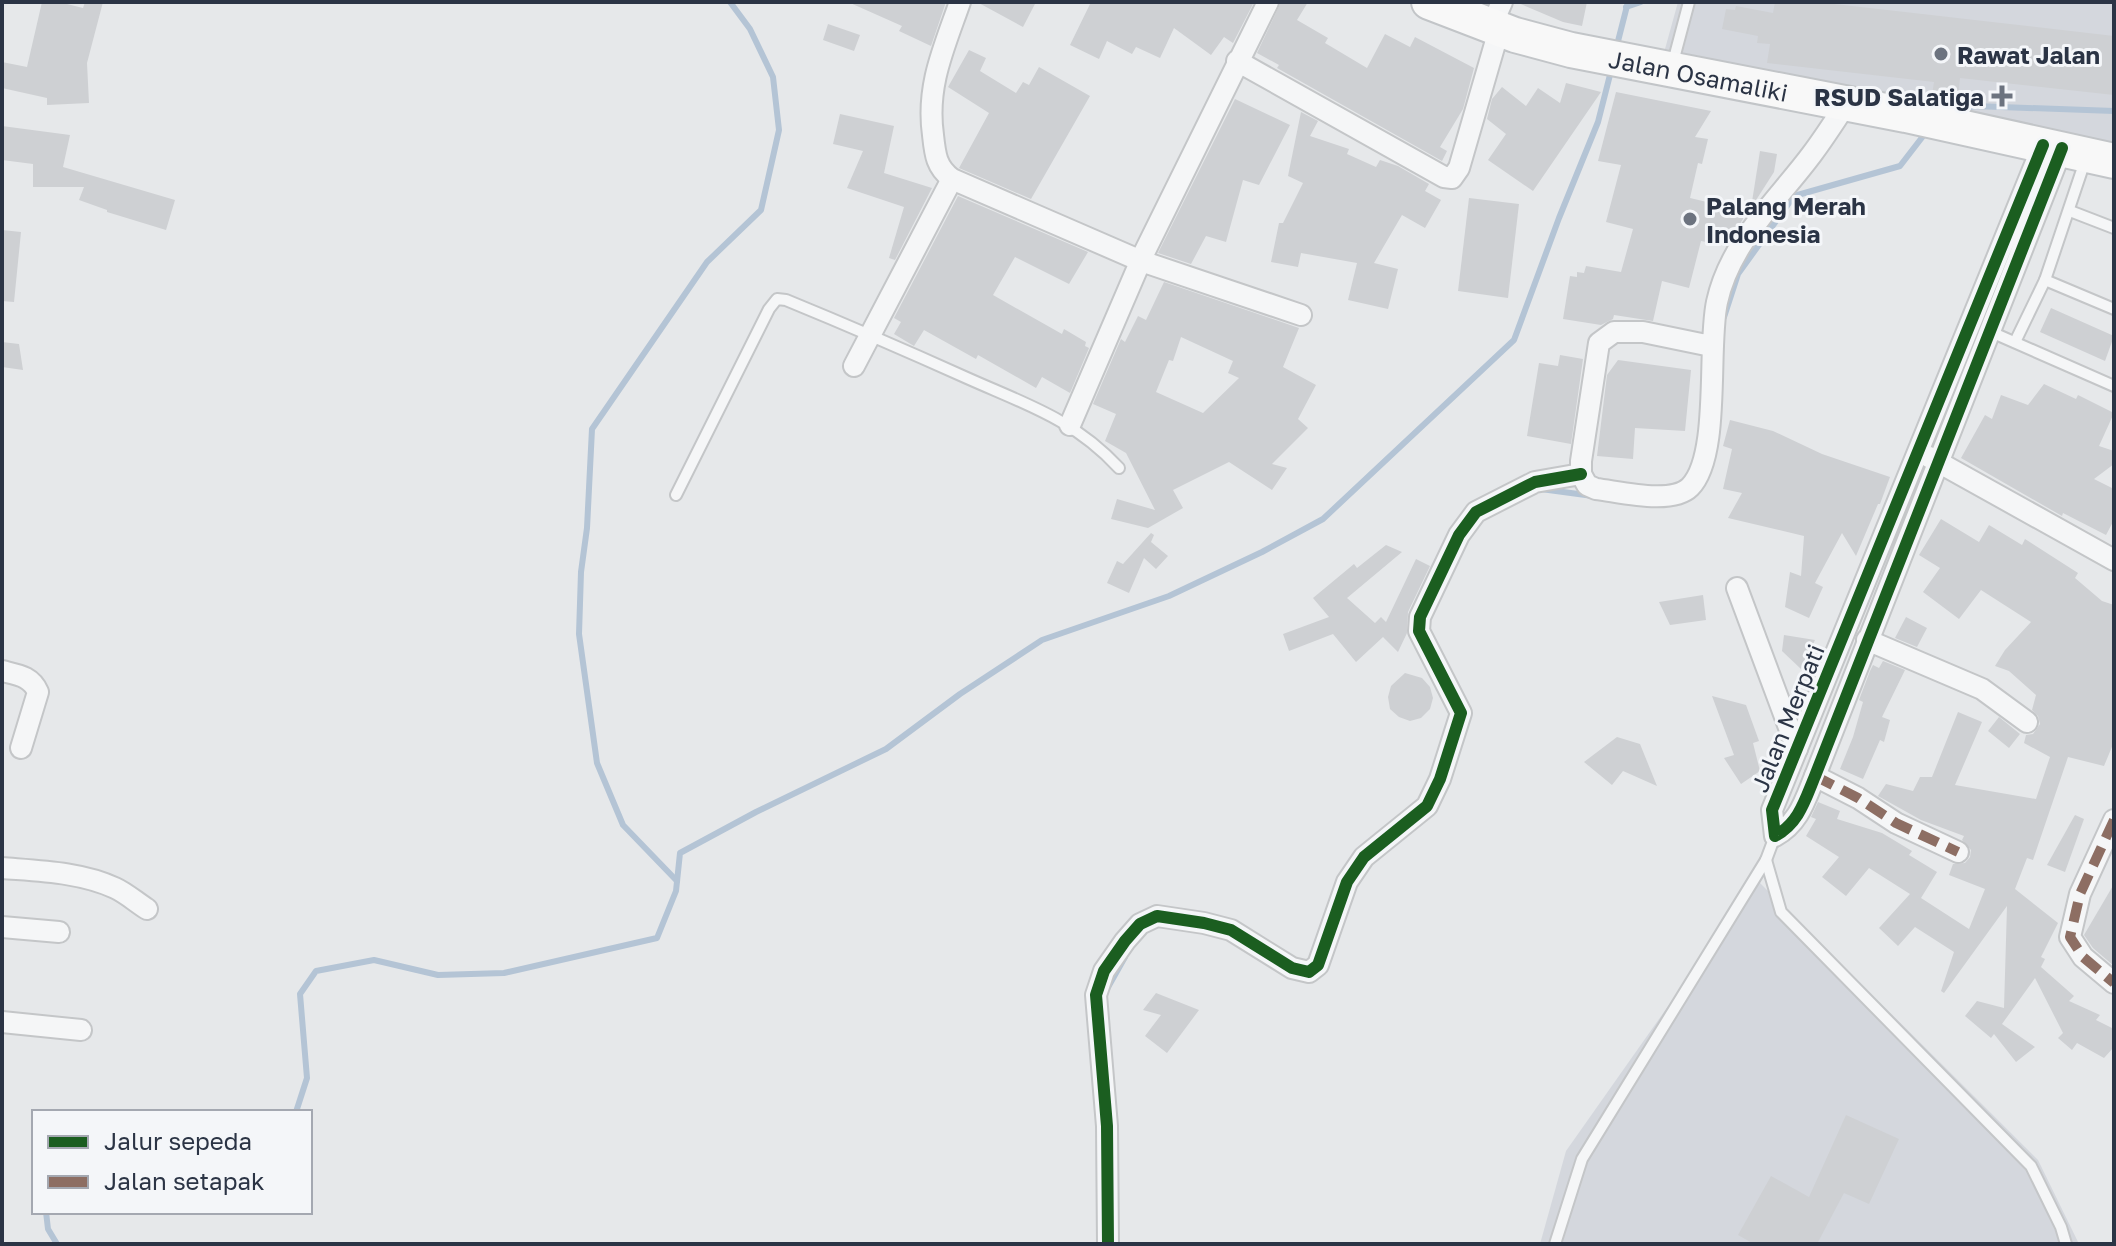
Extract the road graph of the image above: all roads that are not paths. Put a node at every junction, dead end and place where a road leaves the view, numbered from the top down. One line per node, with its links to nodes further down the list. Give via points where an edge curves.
1 (960, 2): 10 (street, via 930,103 936,158)
2 (1268, 2): 6 (street)
3 (1429, 2): 5 (main road, Jalan Osamaliki)
4 (1689, 2): 7 (lane)
5 (1497, 19): 6 (street, via 1459,168 1452,178); 7 (main road, Jalan Osamaliki, via 1571,50)
6 (1237, 61): 13 (street)
7 (1657, 65): 8 (main road, Jalan Osamaliki)
8 (1846, 104): 9 (main road, Jalan Osamaliki); 20 (street, via 1745,236 1718,300)
9 (2077, 152): 11 (lane); 17 (street, Jalan Merpati); 24 (street, Jalan Merpati)
10 (952, 179): 13 (street); 18 (street)
11 (2070, 211): 12 (lane); 14 (lane)
12 (2114, 228)
13 (1141, 261): 16 (street); 23 (street)
14 (2045, 280): 15 (lane); 19 (lane)
15 (2114, 309)
16 (1301, 315)
17 (1991, 332): 19 (lane); 24 (street, Jalan Merpati)
18 (869, 334): 21 (street); 23 (lane); 27 (lane, via 777,299)
19 (2015, 342): 22 (lane)
20 (1711, 346): 26 (street, via 1643,332 1614,332 1599,343); 26 (street, via 1710,427 1705,459 1692,485 1678,496 1660,496 1596,489)
21 (854, 366)
22 (2114, 386)
23 (1070, 425): 25 (lane)
24 (1929, 457): 28 (street); 30 (street, Jalan Merpati); 34 (street, Jalan Merpati)
25 (1119, 468)
26 (1581, 474): 47 (street, via 1535,482 1476,512 1459,535 1420,617 1419,631 1461,713 1452,746 1427,806 1364,857 1347,882 1318,965 1309,972 1292,968 1231,930 1157,916 1140,924 1104,971 1096,995 1107,1126)
27 (676, 495)
28 (2114, 560)
29 (1737, 588): 34 (street)
30 (1867, 640): 32 (street, via 1982,689); 35 (street, Jalan Merpati)
31 (2, 671): 33 (street, via 27,678 38,692)
32 (2027, 722)
33 (21, 748)
34 (1797, 749): 37 (street, Jalan Merpati, via 1772,810)
35 (1815, 776): 37 (street, Jalan Merpati, via 1797,819); 38 (street)
36 (2114, 820): 44 (street, via 2080,894 2070,937 2083,957)
37 (1775, 836): 39 (lane)
38 (1958, 852)
39 (1766, 860): 48 (lane, via 1582,1159); 49 (lane, via 1781,912 2031,1166)
40 (2, 868): 41 (street, via 88,879 115,888)
41 (147, 909)
42 (2, 927): 43 (street)
43 (59, 932)
44 (2114, 983)
45 (2, 1022): 46 (street)
46 (81, 1030)
47 (1108, 1244)
48 (1555, 1244)
49 (2066, 1244)

